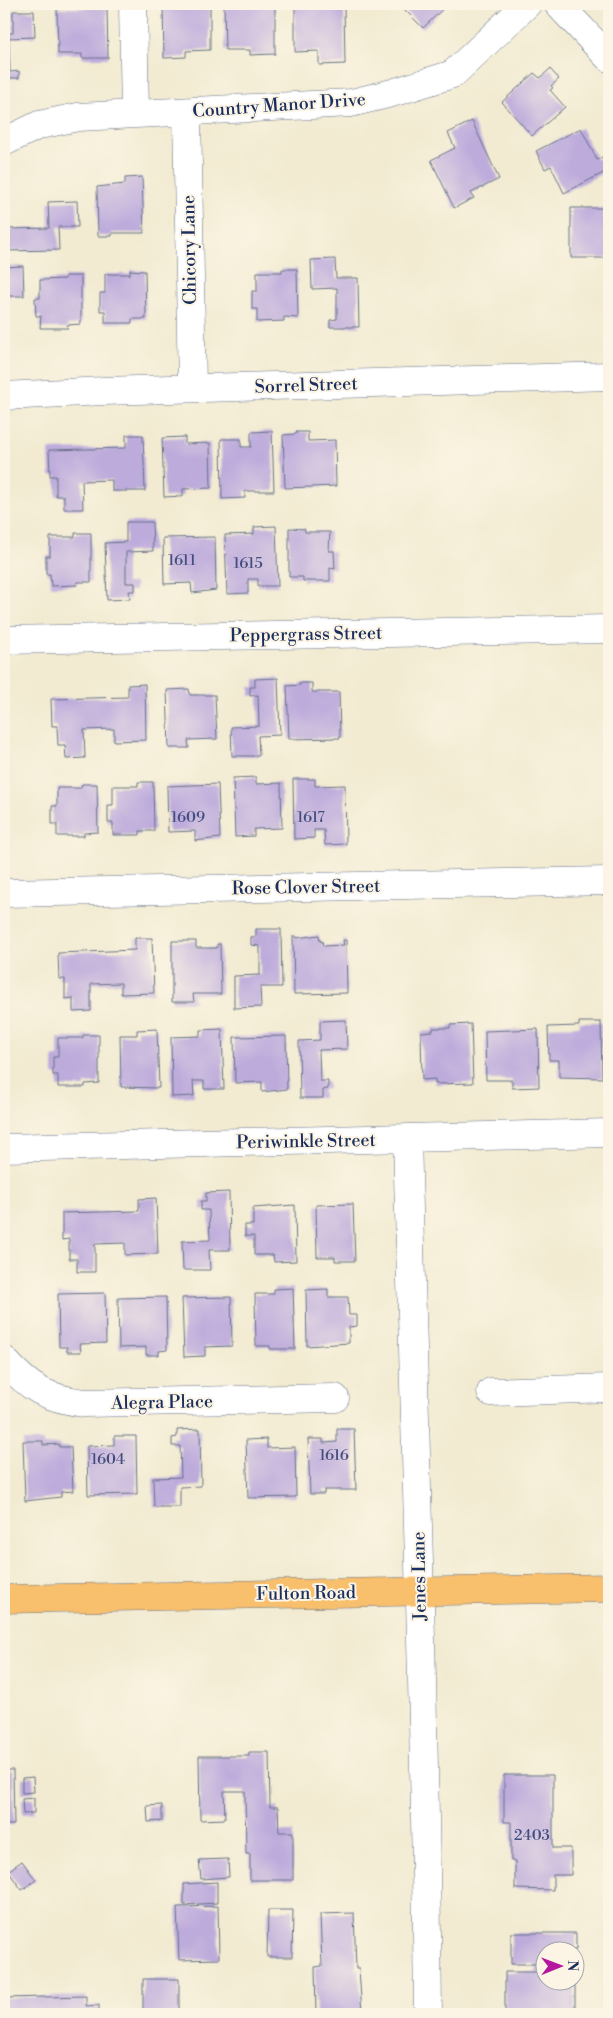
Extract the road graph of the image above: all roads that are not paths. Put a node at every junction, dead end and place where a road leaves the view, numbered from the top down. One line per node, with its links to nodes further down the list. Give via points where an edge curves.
1 (133, 4): 6 (street)
2 (528, 4): 5 (street, Country Manor Drive, via 452,74 427,83 351,103)
3 (558, 4): 4 (street)
4 (609, 58)
5 (187, 112): 6 (street, Country Manor Drive); 9 (street, Chicory Lane)
6 (136, 114): 7 (street, Country Manor Drive, via 78,117 39,125)
7 (4, 142)
8 (609, 376): 9 (street, Sorrel Street)
9 (192, 388): 10 (street, Sorrel Street)
10 (4, 396)
11 (609, 629): 12 (street, Peppergrass Street)
12 (4, 640)
13 (609, 881): 14 (street, Rose Clover Street)
14 (4, 893)
15 (609, 1133): 16 (street, Periwinkle Street)
16 (407, 1138): 17 (street, Periwinkle Street); 23 (street, Jenes Lane)
17 (4, 1148)
18 (4, 1360): 21 (street, Alegra Place, via 36,1390 58,1400 84,1403)
19 (609, 1388): 20 (street)
20 (491, 1392)
21 (335, 1398)
22 (609, 1588): 23 (main road, Fulton Road)
23 (419, 1591): 24 (main road, Fulton Road); 25 (street, Jenes Lane, via 426,1797)
24 (4, 1599)
25 (428, 2014)

